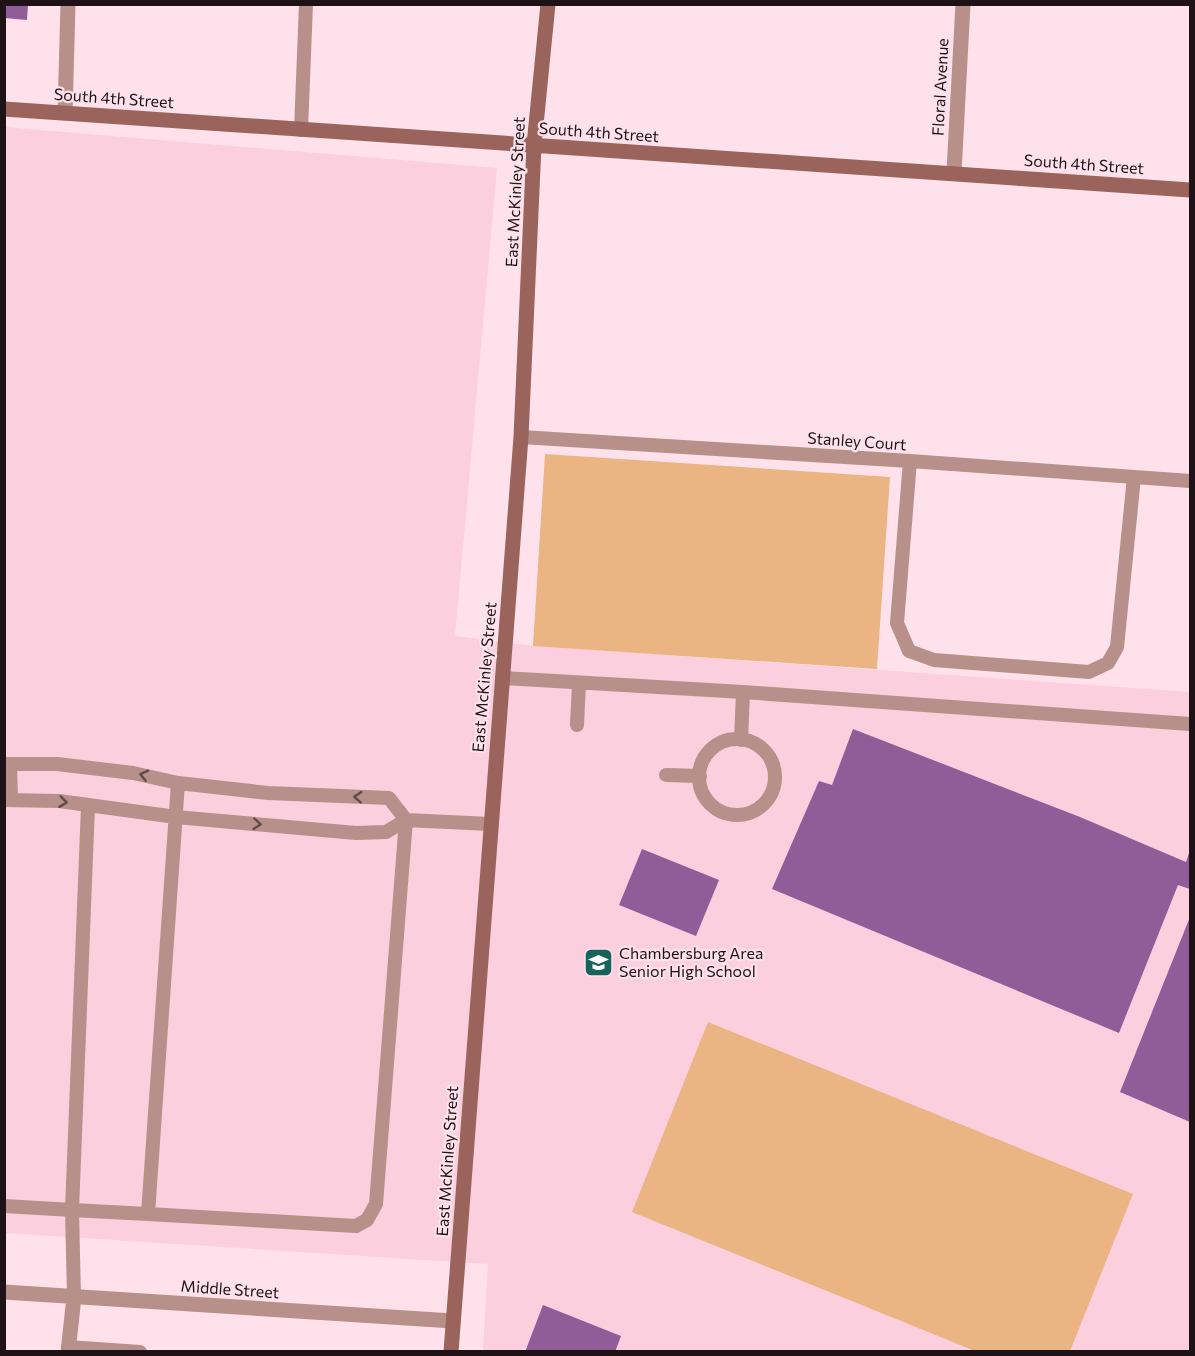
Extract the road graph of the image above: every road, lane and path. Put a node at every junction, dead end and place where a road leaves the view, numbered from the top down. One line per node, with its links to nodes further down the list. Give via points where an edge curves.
1 (68, 4): 6 (street)
2 (306, 4): 7 (lane)
3 (548, 4): 8 (street, East McKinley Street)
4 (963, 4): 9 (street, Floral Avenue)
5 (4, 109): 6 (street, South 4th Street)
6 (64, 113): 7 (street, South 4th Street)
7 (301, 130): 8 (street, South 4th Street)
8 (534, 146): 9 (street, South 4th Street); 11 (street, East McKinley Street)
9 (954, 172): 10 (street, South 4th Street)
10 (1191, 190)
11 (521, 437): 12 (lane, Stanley Court); 15 (street, East McKinley Street)
12 (910, 461): 13 (lane, Stanley Court); 13 (lane, via 897,623 909,651 934,660 1089,672 1108,663 1117,647)
13 (1134, 477): 14 (lane, Stanley Court)
14 (1191, 481)
15 (502, 678): 16 (lane); 29 (street, East McKinley Street)
16 (579, 683): 17 (lane); 19 (lane)
17 (743, 692): 18 (lane); 20 (lane)
18 (1191, 724)
19 (577, 725)
20 (741, 740): 23 (lane, via 720,743 710,750); 23 (lane, via 758,744 774,764 774,789 759,809 736,816 723,813 705,797)
21 (8, 764): 24 (lane, one-way to 21, via 57,764); 25 (lane)
22 (666, 775): 23 (lane)
23 (700, 777)
24 (178, 783): 27 (lane); 28 (lane, one-way to 24, via 389,798 268,793)
25 (8, 800): 26 (lane, one-way to 26)
26 (88, 806): 27 (lane); 31 (lane)
27 (176, 817): 28 (lane, one-way to 28, via 356,832 386,831); 32 (lane)
28 (406, 820): 29 (lane); 32 (lane, via 376,1204 367,1220 356,1226)
29 (490, 824): 35 (street, East McKinley Street)
30 (4, 1206): 31 (lane)
31 (72, 1210): 32 (lane); 34 (lane)
32 (148, 1214)
33 (4, 1292): 34 (street, Middle Street)
34 (74, 1297): 35 (street, Middle Street); 36 (street)
35 (453, 1321): 38 (street, East McKinley Street)
36 (68, 1349): 37 (lane)
37 (140, 1352)
38 (450, 1352)

